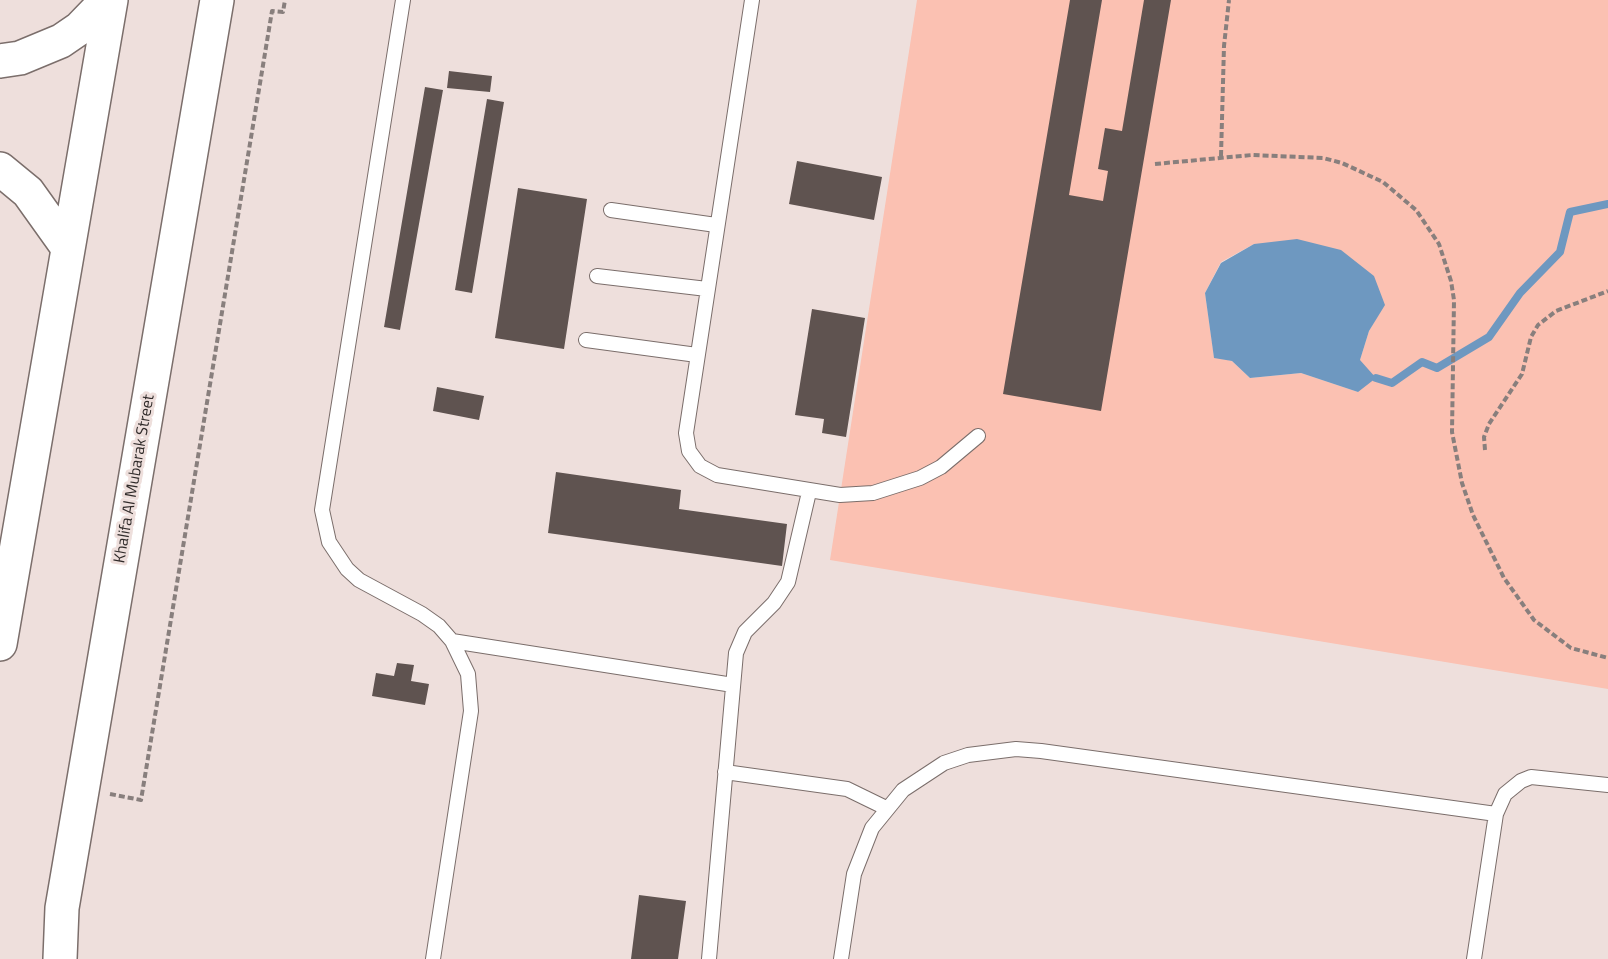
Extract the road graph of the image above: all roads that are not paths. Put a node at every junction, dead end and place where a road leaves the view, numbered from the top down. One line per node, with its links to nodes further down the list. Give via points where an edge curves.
1 (109, 0): 5 (main road, via 62,41); 9 (main road)
2 (217, 0): 23 (main road, Khalifa Al Mubarak Street, via 62,908)
3 (403, 0): 16 (lane, via 322,510 329,542 347,569 422,614)
4 (752, 0): 8 (lane)
5 (0, 62)
6 (0, 169): 9 (main road, via 28,192)
7 (610, 210): 8 (lane)
8 (716, 225): 11 (lane)
9 (68, 249): 17 (main road)
10 (597, 276): 11 (lane)
11 (707, 289): 13 (lane)
12 (586, 340): 13 (lane)
13 (697, 355): 15 (lane, via 686,433 693,459 708,472)
14 (978, 436): 15 (lane, via 940,467 897,487 840,495)
15 (809, 492): 18 (lane, via 788,582 740,642)
16 (452, 642): 18 (lane); 24 (lane, via 468,674 471,711)
17 (0, 644)
18 (733, 685): 19 (lane)
19 (725, 772): 21 (lane, via 846,789); 25 (lane)
20 (1608, 785): 22 (lane, via 1531,777 1505,794)
21 (886, 808): 22 (lane, via 903,790 944,763 1016,748); 26 (lane, via 872,828 854,874)
22 (1496, 814): 27 (lane)
23 (60, 959)
24 (433, 959)
25 (709, 959)
26 (842, 959)
27 (1474, 959)

